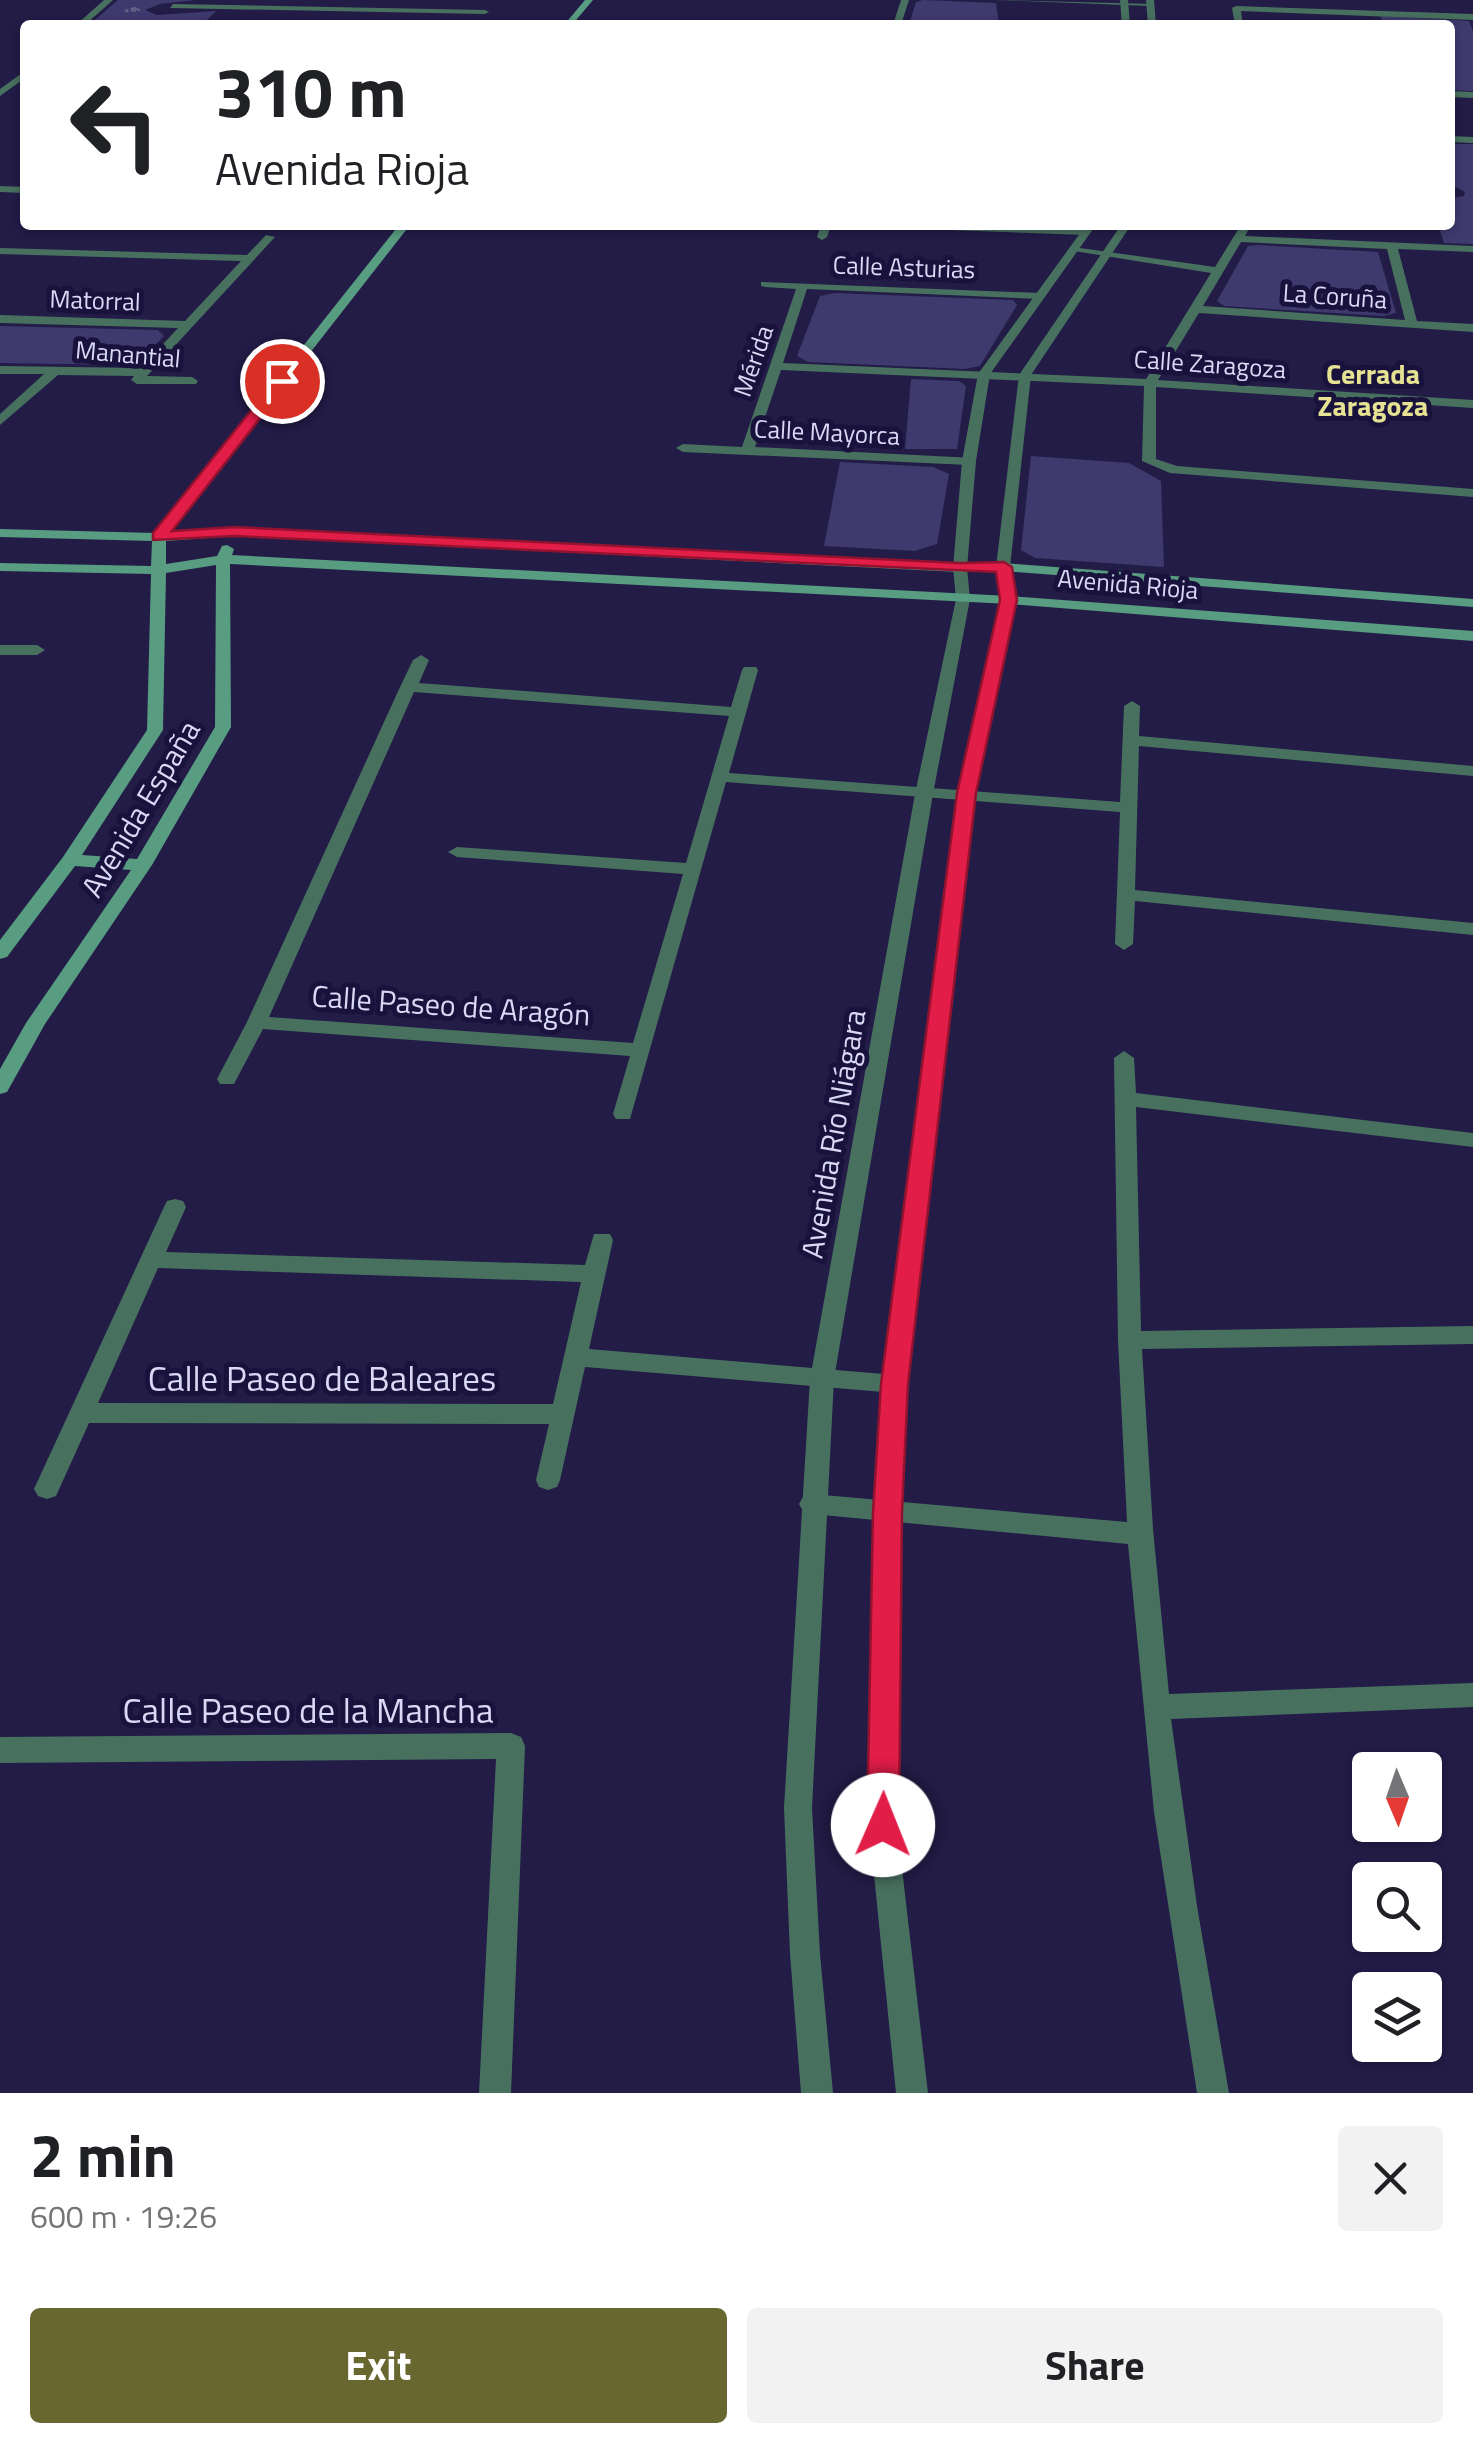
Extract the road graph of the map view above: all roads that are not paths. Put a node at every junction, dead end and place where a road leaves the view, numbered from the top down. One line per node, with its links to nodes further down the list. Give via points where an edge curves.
1 (109, 0): 10 (street)
2 (497, 0): 8 (street)
3 (590, 0): 12 (main road)
4 (998, 0): 5 (street)
5 (1124, 2): 6 (street)
6 (1150, 2)
7 (173, 6): 8 (street)
8 (486, 12): 11 (street)
9 (1473, 16): 13 (street, via 1236,8)
10 (86, 20)
11 (478, 20)
12 (572, 20)
13 (1238, 20)
14 (401, 230): 51 (main road)
15 (1087, 230): 22 (street, Avenida Río Niágara)
16 (1123, 230): 24 (street)
17 (1243, 230): 19 (street)
18 (270, 238): 25 (street)
19 (1238, 239): 20 (street); 26 (street)
20 (1392, 246): 21 (street); 32 (street)
21 (1473, 249)
22 (1073, 250): 24 (street); 29 (street, Avenida Río Niágara)
23 (0, 251): 25 (street)
24 (1106, 255): 26 (street); 40 (street)
25 (251, 258): 33 (street)
26 (1218, 270): 30 (street)
27 (766, 284): 28 (street, Calle Asturias)
28 (802, 286): 29 (street, Calle Asturias); 35 (street, Mérida)
29 (1040, 296): 39 (street, Avenida Río Niágara)
30 (1195, 309): 32 (street, La Coruña); 42 (street)
31 (0, 319): 33 (street, Matorral)
32 (1412, 324): 34 (street, La Coruña)
33 (188, 325): 38 (street)
34 (1473, 328)
35 (775, 366): 39 (street, Calle Zaragoza); 46 (street, Mérida)
36 (0, 370): 37 (street, Manantial)
37 (55, 371): 38 (street, Manantial); 44 (street)
38 (144, 372): 41 (street, Manantial, via 137,380)
39 (984, 374): 40 (street, Calle Zaragoza); 47 (street, Avenida Río Niágara)
40 (1026, 375): 42 (street, Calle Zaragoza); 56 (street)
41 (192, 381)
42 (1150, 383): 43 (street, Calle Zaragoza); 48 (street, via 1149,461 1175,470)
43 (1473, 404)
44 (0, 420)
45 (683, 448): 46 (street, Calle Mayorca)
46 (746, 451): 47 (street, Calle Mayorca)
47 (970, 461): 57 (street, Avenida Río Niágara)
48 (1473, 494)
49 (234, 532): 51 (main road, Avenida Rioja); 52 (main road, Avenida Rioja); 53 (main road, Avenida España)
50 (0, 533): 51 (main road, Avenida Rioja)
51 (159, 537): 58 (main road, Avenida España)
52 (678, 554): 54 (main road, Avenida Rioja); 59 (main road)
53 (222, 559): 58 (main road, Avenida Rioja); 59 (main road, Avenida Rioja); 80 (main road, Avenida España, via 224,728)
54 (811, 559): 57 (main road, Avenida Rioja); 60 (main road)
55 (0, 567): 58 (main road, Avenida Rioja)
56 (1004, 567): 57 (main road, Avenida Rioja); 62 (street); 63 (main road, Avenida Rioja)
57 (960, 568): 61 (street, Avenida Río Niágara)
58 (158, 570): 79 (main road, Avenida España, via 154,730)
59 (673, 582): 60 (main road, Avenida Rioja)
60 (806, 589): 61 (main road, Avenida Rioja)
61 (963, 599): 62 (main road, Avenida Rioja); 76 (street, Avenida Río Niágara)
62 (1009, 600): 64 (main road, Avenida Rioja); 75 (street)
63 (1473, 602)
64 (1473, 636)
65 (0, 650): 66 (street)
66 (37, 650)
67 (422, 660): 69 (street, Calle Paseo de Aragón)
68 (750, 670): 71 (street)
69 (408, 687): 71 (street); 86 (street, Calle Paseo de Aragón)
70 (1132, 706): 72 (street)
71 (738, 712): 74 (street)
72 (1131, 740): 73 (street); 77 (street)
73 (1473, 771)
74 (721, 777): 76 (street); 81 (street)
75 (967, 793): 76 (street); 77 (street); 102 (street)
76 (924, 794): 101 (street, Avenida Río Niágara)
77 (1128, 808): 82 (street)
78 (457, 852): 81 (street)
79 (70, 860): 80 (main road); 85 (main road, Avenida España)
80 (144, 865): 90 (main road, Avenida España)
81 (693, 868): 87 (street)
82 (1126, 895): 83 (street); 84 (street)
83 (1473, 929)
84 (1124, 944)
85 (0, 953)
86 (257, 1022): 87 (street, Calle Paseo de Aragón); 89 (street, Calle Paseo de Aragón)
87 (642, 1050): 92 (street)
88 (1124, 1058): 91 (street)
89 (226, 1080)
90 (0, 1087)
91 (1126, 1099): 93 (street); 99 (street)
92 (623, 1114)
93 (1473, 1140)
94 (175, 1207): 96 (street, Calle Paseo de Baleares)
95 (602, 1240): 97 (street)
96 (151, 1260): 97 (street); 103 (street, Calle Paseo de Baleares)
97 (594, 1274): 100 (street)
98 (1473, 1334): 99 (street)
99 (1130, 1340): 109 (street)
100 (576, 1357): 101 (street); 104 (street)
101 (822, 1379): 102 (street); 107 (street, Avenida Río Niágara)
102 (895, 1384): 108 (street)
103 (82, 1413): 104 (street, Calle Paseo de Baleares); 106 (street, Calle Paseo de Baleares)
104 (563, 1414): 105 (street)
105 (548, 1480)
106 (47, 1489)
107 (812, 1504): 108 (street); 114 (street, Avenida Río Niágara, via 798,1808)
108 (887, 1512): 109 (street); 115 (street, via 883,1825)
109 (1141, 1534): 111 (street)
110 (1473, 1695): 111 (street)
111 (1156, 1706): 116 (street, via 1181,1920)
112 (0, 1750): 113 (street, Calle Paseo de la Mancha, via 511,1746)
113 (495, 2093)
114 (817, 2093)
115 (912, 2093)
116 (1213, 2093)

